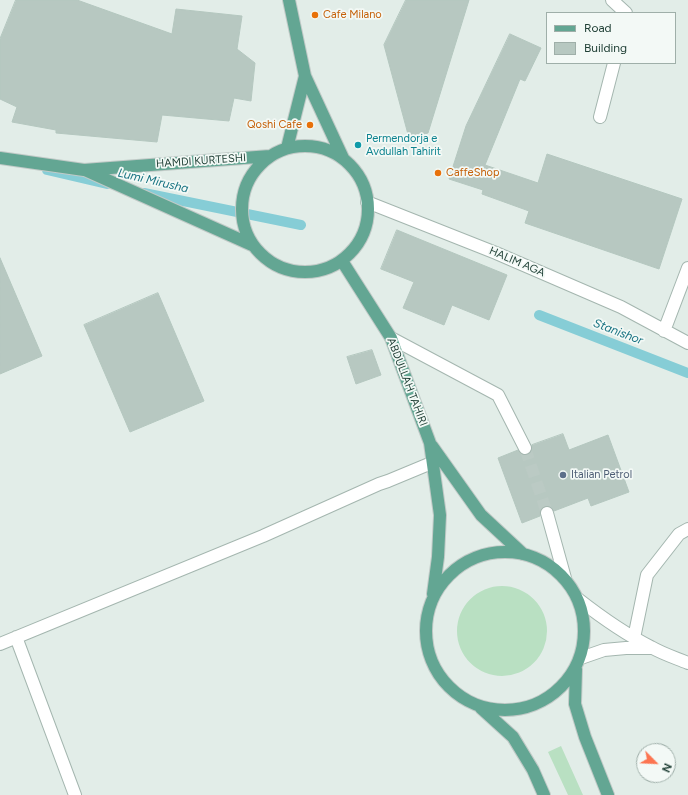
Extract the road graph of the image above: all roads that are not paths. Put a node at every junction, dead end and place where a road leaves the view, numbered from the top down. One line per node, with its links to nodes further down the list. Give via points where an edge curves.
1 (289, 0): 5 (main road)
2 (612, 0): 3 (street)
3 (625, 12)
4 (614, 64): 6 (street)
5 (305, 76): 7 (main road); 10 (main road)
6 (600, 117)
7 (287, 148): 8 (main road); 10 (main road, via 307,144 326,149)
8 (270, 156): 11 (main road, HAMDI KURTESHI); 13 (main road, via 254,170 244,187 241,208 243,228)
9 (0, 158): 11 (main road, HAMDI KURTESHI)
10 (344, 158): 12 (main road, via 357,173)
11 (84, 170): 13 (main road, HAMDI KURTESHI)
12 (367, 202): 14 (main road, via 364,230 355,248); 16 (street, HALIM AGA, via 621,307)
13 (252, 245): 14 (main road, via 264,259 284,269 323,270)
14 (342, 261): 17 (main road, ABDULLAH TAHIRI)
15 (688, 268): 16 (street)
16 (664, 331): 18 (street, HALIM AGA)
17 (391, 338): 19 (street, via 498,395); 20 (main road, ABDULLAH TAHIRI)
18 (688, 344)
19 (524, 448)
20 (437, 461): 23 (main road, ABDULLAH TAHIRI, via 481,515); 26 (main road, ABDULLAH TAHIRI, via 440,515); 27 (street, via 263,536)
21 (547, 513): 24 (street)
22 (688, 528): 28 (street, via 679,534 647,575)
23 (523, 554): 24 (main road, via 546,562); 26 (main road, via 500,552 479,556 459,566 443,582)
24 (565, 578): 25 (main road)
25 (578, 599): 28 (street); 31 (main road, via 584,618 585,638)
26 (432, 601): 33 (main road, via 426,627 429,653 437,671 458,696)
27 (16, 637): 29 (street); 34 (street)
28 (634, 638): 30 (street)
29 (0, 644)
30 (652, 648): 31 (street, via 604,650); 32 (street)
31 (578, 663): 33 (main road, via 559,690 536,705 508,711); 36 (main road, via 575,704)
32 (688, 663)
33 (481, 708): 35 (main road, via 513,737 533,770)
34 (75, 795)
35 (544, 795)
36 (608, 795)

